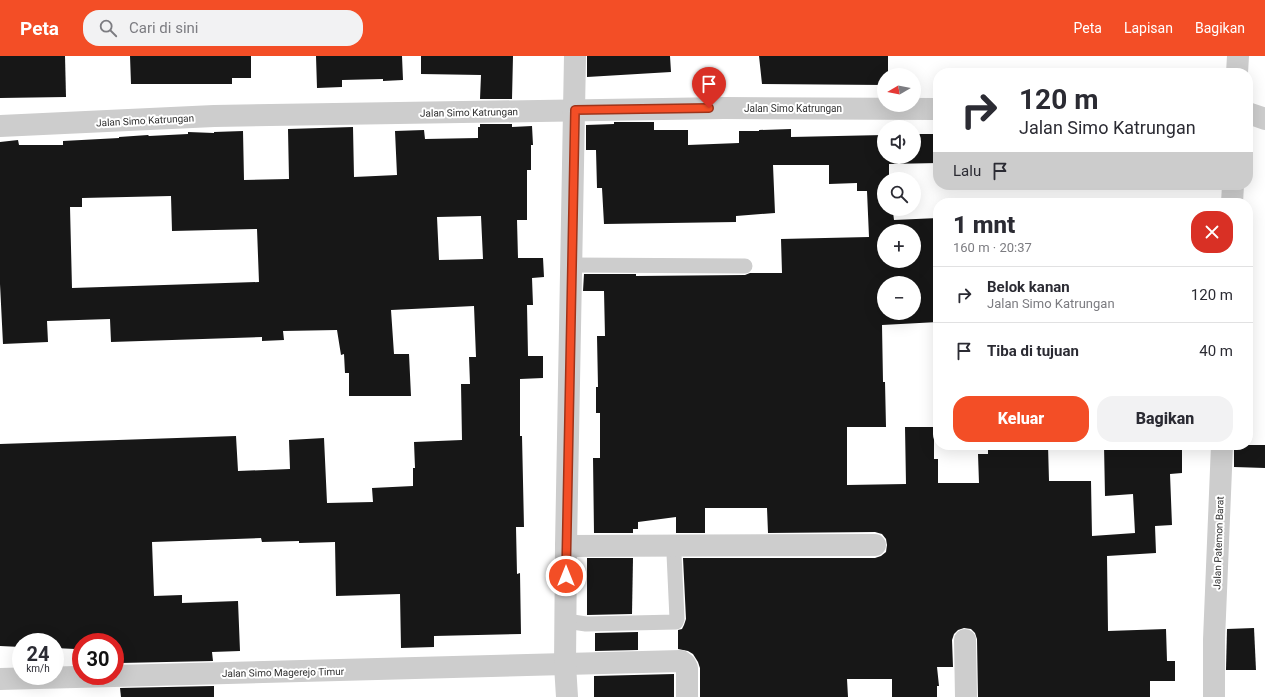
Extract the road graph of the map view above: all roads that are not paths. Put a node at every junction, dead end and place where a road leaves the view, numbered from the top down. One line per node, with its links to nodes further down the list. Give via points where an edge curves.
1 (575, 56): 5 (street)
2 (1238, 56): 3 (street)
3 (1237, 68)
4 (933, 109): 5 (street, Jalan Simo Katrungan)
5 (575, 110): 8 (street, Jalan Simo Katrungan, via 214,116); 9 (street)
6 (1253, 115): 7 (street)
7 (1265, 119)
8 (0, 126)
9 (571, 265): 10 (lane); 13 (street)
10 (745, 266)
11 (1222, 450): 22 (street, Jalan Patemon Barat)
12 (875, 545): 13 (street)
13 (566, 546): 15 (street)
14 (674, 554): 15 (lane, via 676,622)
15 (566, 622): 17 (street)
16 (965, 640): 21 (street)
17 (565, 665): 18 (street, Jalan Simo Magerejo Timur); 19 (street); 20 (street, Jalan Simo Magerejo Timur, via 681,661 687,668)
18 (0, 679)
19 (567, 697)
20 (687, 697)
21 (966, 697)
22 (1214, 697)

